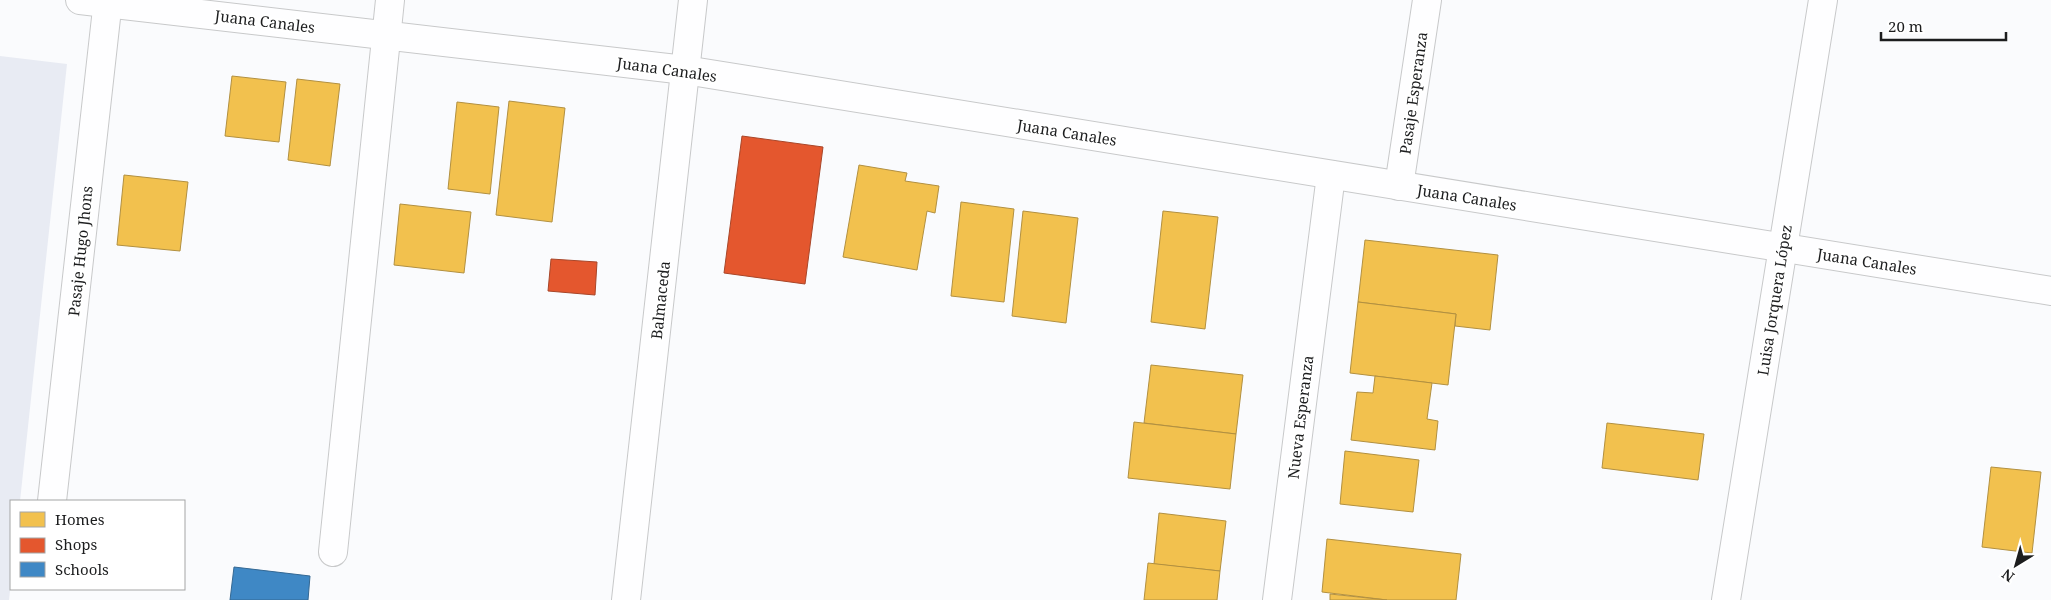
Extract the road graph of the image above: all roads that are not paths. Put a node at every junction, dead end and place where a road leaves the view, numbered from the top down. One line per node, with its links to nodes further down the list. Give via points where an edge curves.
1 (80, 0): 6 (street, Juana Canales)
2 (390, 0): 7 (street)
3 (693, 0): 8 (street, Balmaceda)
4 (1427, 0): 10 (street, Pasaje Esperanza)
5 (1823, 0): 11 (street, Luisa Jorquera López)
6 (108, 2): 7 (street, Juana Canales); 13 (street, Pasaje Hugo Jhons)
7 (386, 35): 8 (street, Juana Canales); 14 (street)
8 (685, 70): 9 (street, Juana Canales); 15 (street, Balmaceda)
9 (1331, 175): 10 (street, Juana Canales); 16 (street, Nueva Esperanza)
10 (1400, 186): 11 (street, Juana Canales)
11 (1782, 248): 12 (street, Juana Canales); 17 (street, Luisa Jorquera López)
12 (2051, 291)
13 (52, 500)
14 (333, 552)
15 (626, 600)
16 (1277, 600)
17 (1726, 600)

